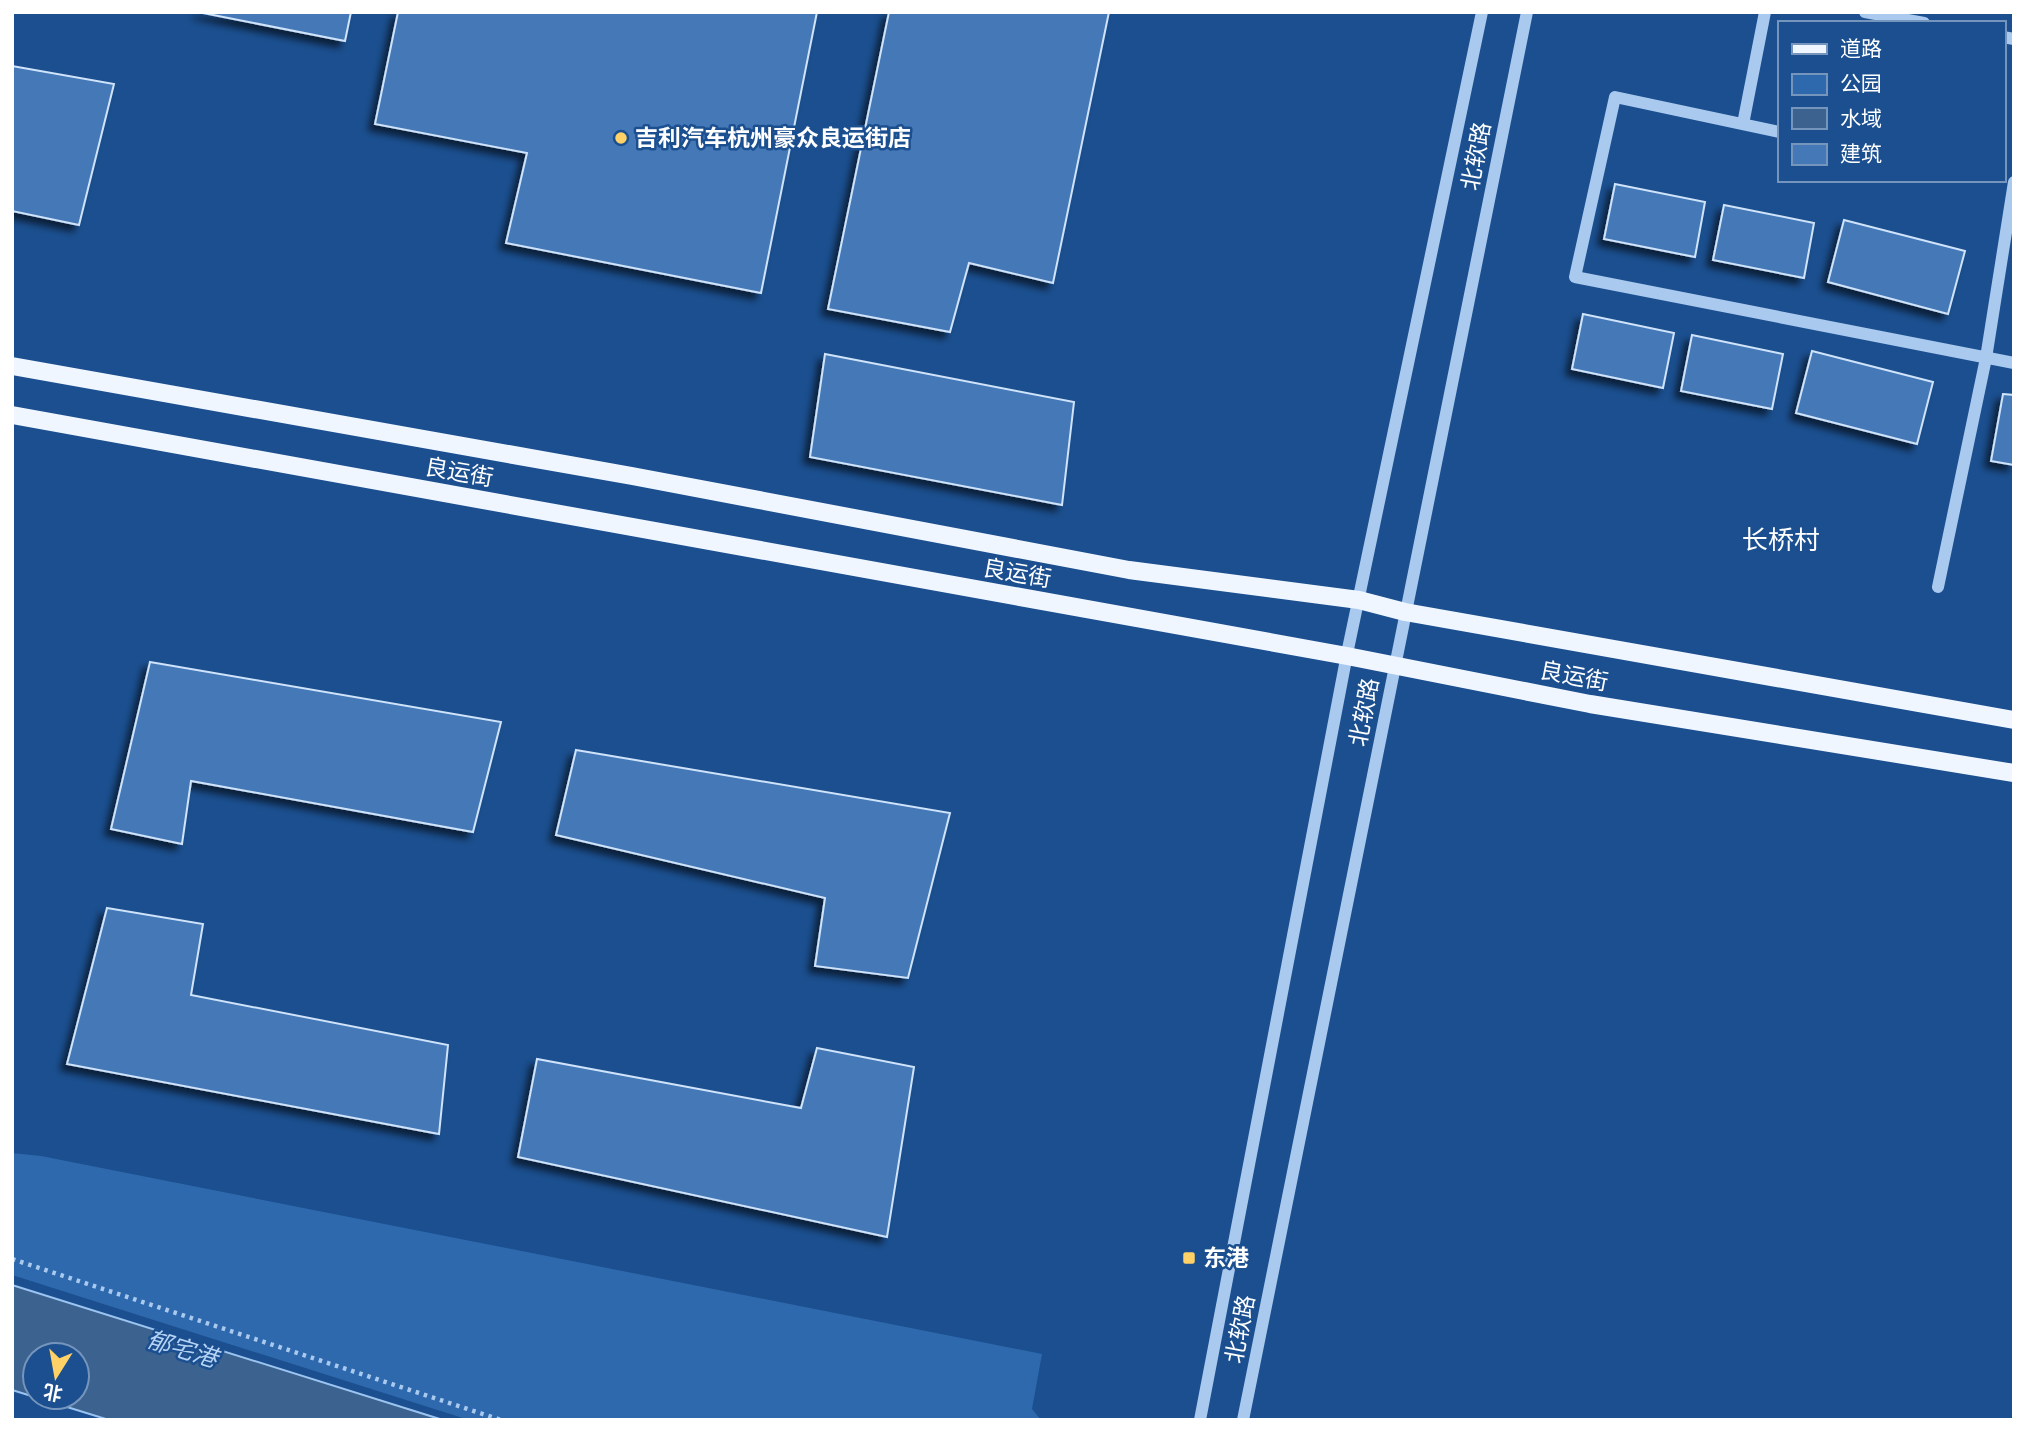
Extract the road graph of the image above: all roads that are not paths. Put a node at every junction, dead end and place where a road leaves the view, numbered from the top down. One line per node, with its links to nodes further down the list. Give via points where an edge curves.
1 (1482, 12): 14 (street, 北软路)
2 (1527, 12): 15 (street, 北软路)
3 (1766, 12): 6 (street)
4 (1864, 12): 5 (street)
5 (1913, 21)
6 (1743, 124): 7 (street); 9 (street, via 1615,97 1575,277)
7 (1778, 132)
8 (2014, 182): 9 (street)
9 (1986, 358): 10 (street); 13 (street)
10 (2014, 363)
11 (12, 366): 14 (main road, 良运街, via 646,478 1129,570)
12 (12, 415): 16 (main road, 良运街)
13 (1937, 587)
14 (1359, 600): 15 (main road, 良运街); 16 (street, 北软路)
15 (1405, 612): 17 (street, 北软路); 18 (main road, 良运街)
16 (1347, 656): 17 (main road, 良运街); 20 (street, 北软路)
17 (1394, 667): 19 (main road, 良运街, via 1680,720); 21 (street, 北软路)
18 (2014, 720)
19 (2014, 773)
20 (1200, 1420)
21 (1243, 1420)

